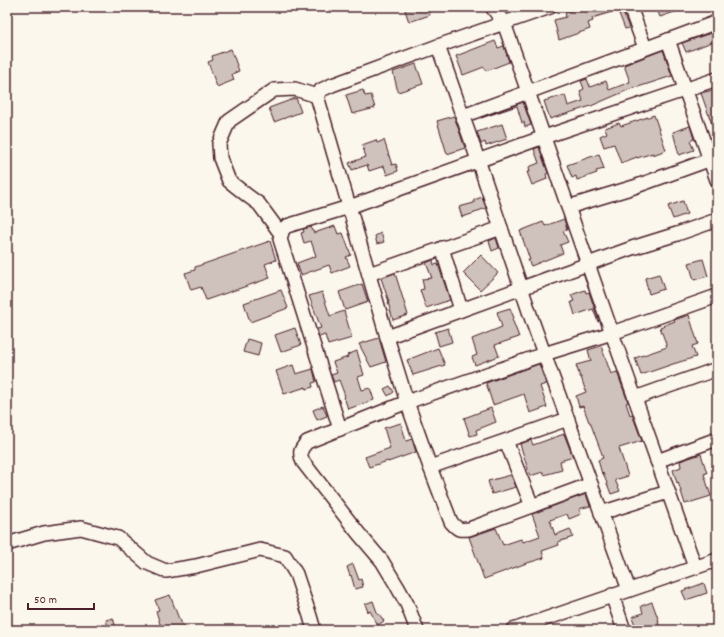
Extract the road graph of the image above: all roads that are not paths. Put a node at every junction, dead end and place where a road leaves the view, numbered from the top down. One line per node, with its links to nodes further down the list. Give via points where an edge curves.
1 (492, 7): 6 (street)
2 (550, 7): 4 (street)
3 (630, 7): 9 (street)
4 (526, 11): 6 (street)
5 (717, 22): 7 (street)
6 (504, 23): 8 (street); 12 (street)
7 (668, 40): 9 (street); 11 (street)
8 (438, 46): 13 (street, via 332,85 321,90); 14 (street)
9 (645, 48): 12 (street)
10 (717, 79): 11 (street)
11 (686, 90): 15 (street); 16 (street)
12 (528, 92): 14 (street); 15 (street)
13 (317, 96): 19 (street); 23 (street, via 295,89 274,90 229,120 219,144 220,158 229,181 259,204)
14 (463, 116): 17 (street)
15 (544, 137): 17 (street); 20 (street)
16 (713, 158): 18 (street); 20 (street, via 634,187)
17 (478, 160): 19 (street); 22 (street)
18 (717, 180)
19 (349, 206): 23 (street, via 287,226); 26 (street)
20 (568, 207): 25 (street)
21 (717, 220): 25 (street)
22 (500, 228): 24 (street); 27 (street)
23 (281, 234): 37 (street, via 280,239)
24 (442, 248): 26 (street); 29 (street)
25 (588, 264): 27 (street); 30 (street)
26 (368, 274): 31 (street)
27 (521, 288): 29 (street); 32 (street)
28 (717, 296): 30 (street)
29 (461, 310): 31 (street)
30 (612, 333): 32 (street); 34 (street)
31 (387, 337): 35 (street)
32 (544, 354): 35 (street); 36 (street)
33 (717, 369): 34 (street)
34 (635, 398): 40 (street)
35 (407, 402): 37 (street); 41 (street)
36 (568, 419): 39 (street); 42 (street)
37 (340, 429): 52 (street, via 307,442 300,454 333,501 382,561 398,586)
38 (717, 439): 40 (street)
39 (506, 440): 41 (street); 44 (street)
40 (657, 461): 43 (street)
41 (430, 467): 44 (street, via 451,522 461,530)
42 (591, 484): 44 (street); 45 (street)
43 (668, 492): 45 (street); 48 (street)
44 (532, 506)
45 (601, 513): 49 (street)
46 (7, 544): 51 (street, via 44,533 81,528 118,538 147,563 166,571 260,550 285,556 296,574)
47 (717, 560): 48 (street)
48 (695, 567): 49 (street)
49 (629, 590): 50 (street)
50 (612, 595): 53 (street); 54 (street)
51 (314, 630)
52 (418, 630)
53 (513, 630)
54 (624, 630)

